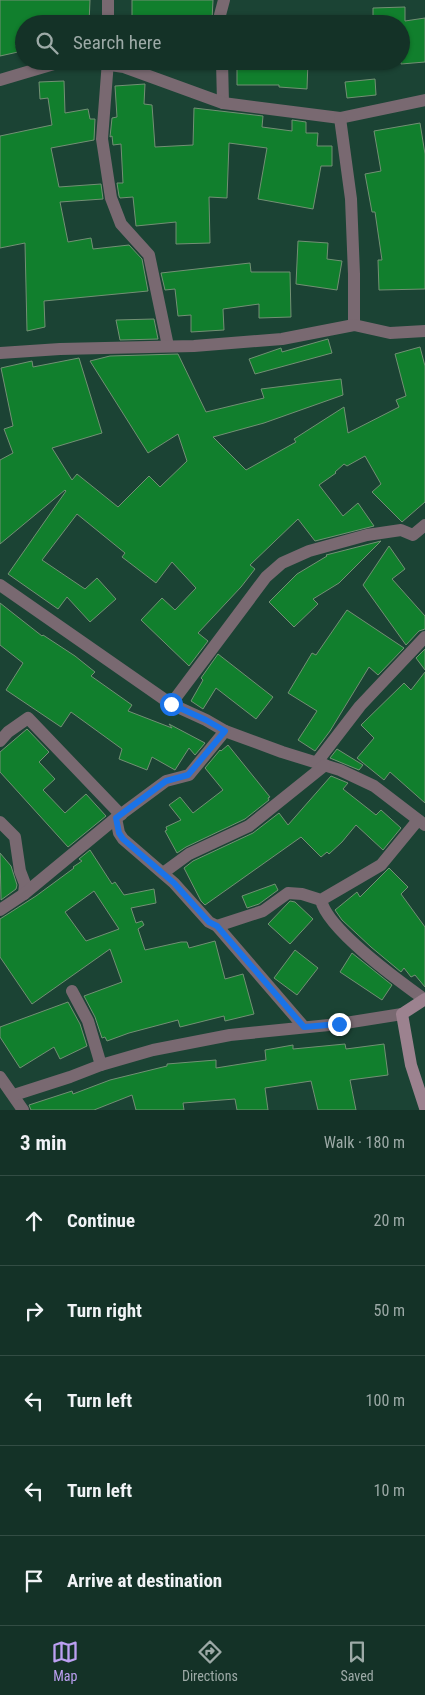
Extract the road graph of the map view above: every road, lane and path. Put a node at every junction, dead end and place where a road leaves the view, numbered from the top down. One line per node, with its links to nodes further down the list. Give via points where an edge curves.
1 (108, 0): 3 (street)
2 (224, 0): 4 (street)
3 (108, 15)
4 (220, 15)
5 (34, 70): 9 (street)
6 (107, 70): 15 (street, via 102,139 111,198 121,224 149,255)
7 (131, 70): 11 (street)
8 (222, 70): 11 (street)
9 (0, 80)
10 (425, 100): 12 (street)
11 (223, 103): 12 (street)
12 (340, 118): 13 (street, via 351,199)
13 (354, 325): 14 (street, via 390,333); 15 (street, via 282,339)
14 (425, 331)
15 (168, 346): 16 (street)
16 (0, 353)
17 (425, 525): 20 (street, via 413,535 401,530 367,534 308,551 282,563 266,577)
18 (0, 585): 20 (street)
19 (425, 637): 23 (street, via 360,706)
20 (171, 704): 21 (street)
21 (225, 731): 23 (street); 24 (street, via 188,775 166,781)
22 (0, 741): 24 (street, via 28,718)
23 (321, 764): 26 (street, via 374,786); 27 (street, via 249,826 189,854)
24 (118, 816): 27 (street, via 119,833 123,839); 28 (street)
25 (0, 822): 28 (street, via 15,837 25,884)
26 (422, 822): 29 (street, via 381,865)
27 (163, 873): 31 (street, via 209,922)
28 (24, 894): 30 (street)
29 (321, 900): 31 (street, via 288,893 263,911); 33 (street, via 331,919 366,954)
30 (0, 910)
31 (217, 926): 35 (street)
32 (72, 991): 36 (street, via 88,1021)
33 (424, 999): 34 (street)
34 (402, 1014): 35 (street); 39 (street, via 411,1065)
35 (304, 1027): 36 (street, via 230,1035 153,1050)
36 (101, 1065): 38 (street)
37 (0, 1076): 38 (street)
38 (14, 1095): 40 (street)
39 (425, 1108)
40 (23, 1110)

